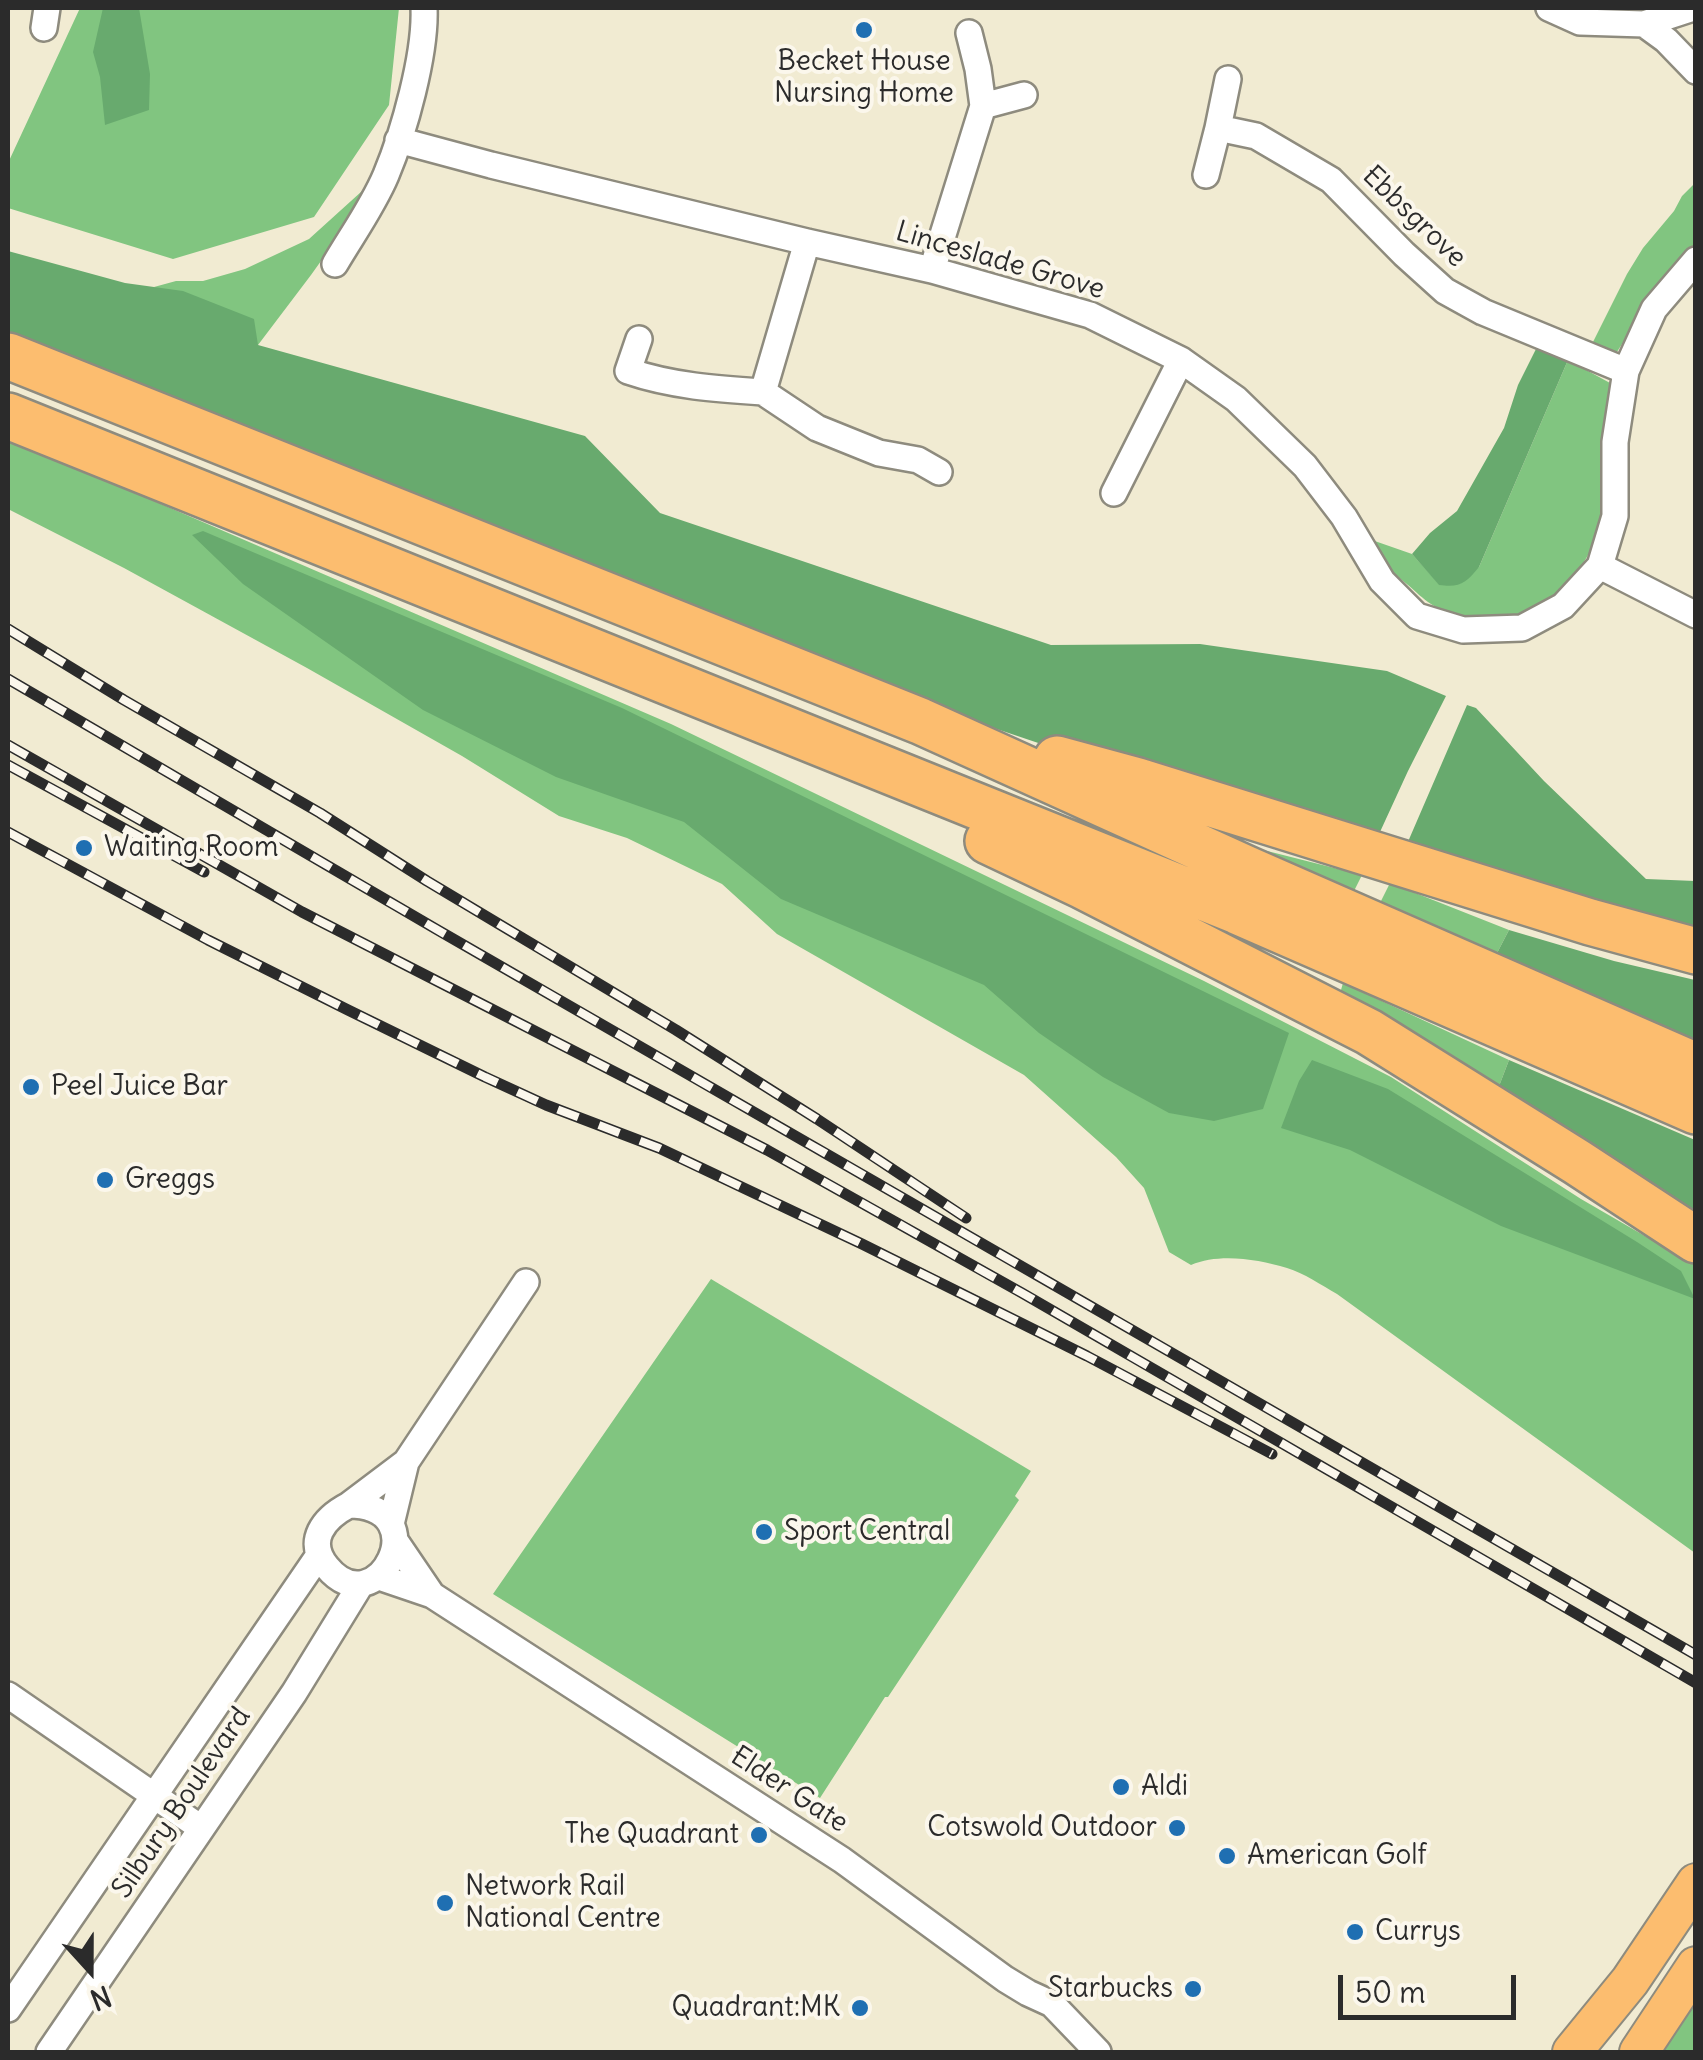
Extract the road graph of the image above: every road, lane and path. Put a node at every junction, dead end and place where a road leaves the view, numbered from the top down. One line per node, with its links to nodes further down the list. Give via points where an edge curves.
1 (424, 8): 11 (street, via 420,58)
2 (1549, 8): 4 (street, via 1580,22)
3 (1692, 8): 4 (street)
4 (1644, 24): 6 (street)
5 (968, 33): 9 (street)
6 (1696, 71)
7 (1228, 79): 10 (street)
8 (1024, 95): 9 (street)
9 (983, 106): 16 (street)
10 (1218, 128): 12 (street); 20 (street, Ebbsgrove, via 1256,136 1332,180 1444,291)
11 (398, 140): 13 (street, Linceslade Grove); 15 (street, via 385,178)
12 (1206, 175)
13 (807, 242): 16 (street, Linceslade Grove); 21 (street)
14 (1696, 260): 20 (street, Linceslade Grove, via 1654,309)
15 (335, 264)
16 (932, 270): 19 (street, Linceslade Grove, via 1090,315)
17 (639, 338): 21 (street, via 628,370 703,388)
18 (8, 356): 28 (highway)
19 (1181, 360): 24 (street); 25 (street, Linceslade Grove, via 1236,400 1305,466 1382,582 1418,616 1462,630 1522,628 1562,606)
20 (1626, 371): 25 (street, Linceslade Grove, via 1615,442 1615,516)
21 (762, 392): 23 (street, via 817,428)
22 (8, 416): 27 (highway)
23 (939, 472)
24 (1114, 493)
25 (1600, 566): 26 (street)
26 (1696, 616)
27 (623, 665): 31 (highway, via 1236,910); 32 (highway, via 1369,1032)
28 (920, 721): 29 (highway); 30 (highway)
29 (1696, 950)
30 (1696, 1066)
31 (1696, 1111)
32 (1696, 1240)
33 (526, 1282): 34 (street)
34 (406, 1462): 35 (street); 36 (street)
35 (348, 1504): 36 (street, via 380,1512); 37 (street, via 321,1527)
36 (393, 1533): 38 (street, via 394,1555); 39 (street, Elder Gate)
37 (319, 1555): 38 (street, via 342,1581); 41 (street, Silbury Boulevard)
38 (370, 1580): 39 (street, Elder Gate); 42 (street, Silbury Boulevard)
39 (432, 1595): 47 (street, Elder Gate, via 842,1860 1005,1979 1052,2004)
40 (8, 1695): 41 (street)
41 (152, 1796): 42 (street); 45 (street, Silbury Boulevard)
42 (201, 1828): 46 (street, Silbury Boulevard)
43 (1696, 1883): 48 (main road)
44 (1696, 1966): 49 (main road)
45 (8, 2009)
46 (49, 2052)
47 (1098, 2052)
48 (1572, 2052)
49 (1638, 2052)

